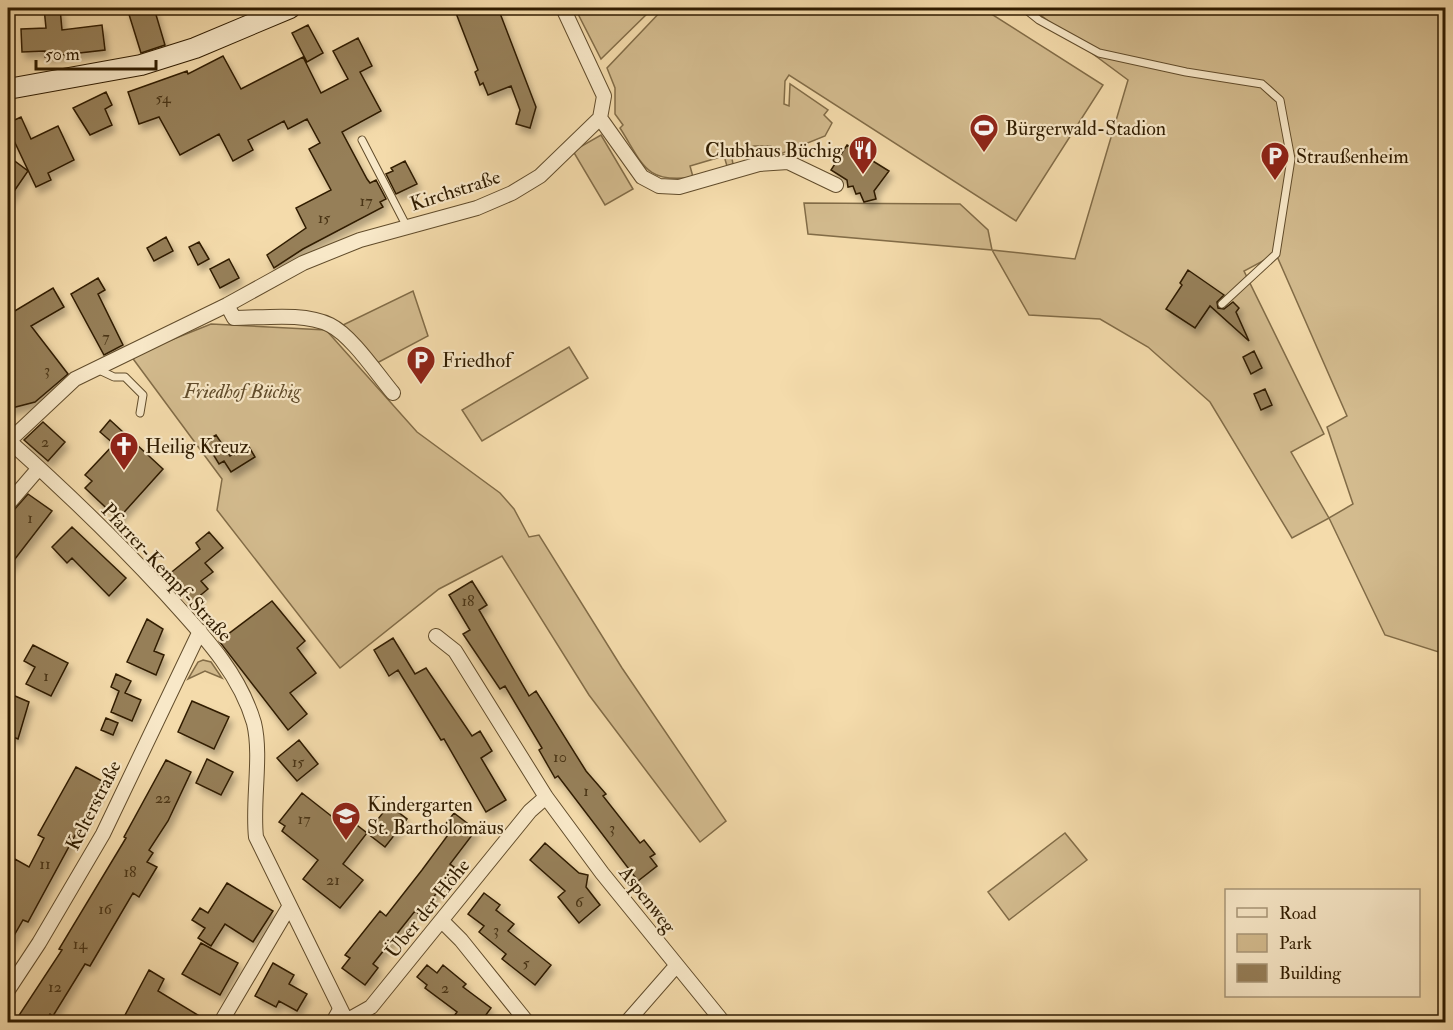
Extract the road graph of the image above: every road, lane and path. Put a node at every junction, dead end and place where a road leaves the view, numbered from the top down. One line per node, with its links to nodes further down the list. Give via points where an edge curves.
1 (290, 8): 4 (street, via 195,48 141,65)
2 (563, 8): 5 (street, via 604,96)
3 (1024, 8): 9 (lane, via 1099,53 1262,84 1280,100 1290,159 1276,254)
4 (8, 89)
5 (600, 118): 7 (street, via 642,177 659,186 679,187 759,164 788,162); 8 (street, Kirchstraße, via 546,171 512,193 477,208)
6 (362, 140): 8 (lane)
7 (836, 185)
8 (406, 227): 10 (street, Kirchstraße, via 332,250)
9 (1222, 304)
10 (227, 305): 11 (street, Kirchstraße); 12 (street, via 234,318 305,319 330,325)
11 (95, 368): 13 (lane, via 114,377 125,377 143,395); 14 (street, Kirchstraße, via 75,378)
12 (393, 393)
13 (140, 413)
14 (8, 441): 15 (street, Pfarrer-Kempf-Straße)
15 (39, 468): 16 (street); 17 (street, Pfarrer-Kempf-Straße)
16 (8, 504)
17 (200, 631): 20 (street, Pfarrer-Kempf-Straße, via 226,663 247,701 255,727 256,837); 23 (street, Kelterstraße, via 103,834)
18 (436, 636): 19 (street, via 455,651)
19 (546, 797): 21 (street, Über der Höhe); 22 (street, Aspenweg)
20 (289, 907): 24 (street, Pfarrer-Kempf-Straße); 26 (street)
21 (442, 921): 25 (street, Über der Höhe, via 371,1006); 28 (street)
22 (676, 966): 29 (street); 30 (street, Aspenweg)
23 (8, 990)
24 (338, 1006): 25 (street, Pfarrer-Kempf-Straße); 27 (lane)
25 (346, 1022)
26 (220, 1023)
27 (329, 1023)
28 (527, 1023)
29 (627, 1023)
30 (723, 1023)

